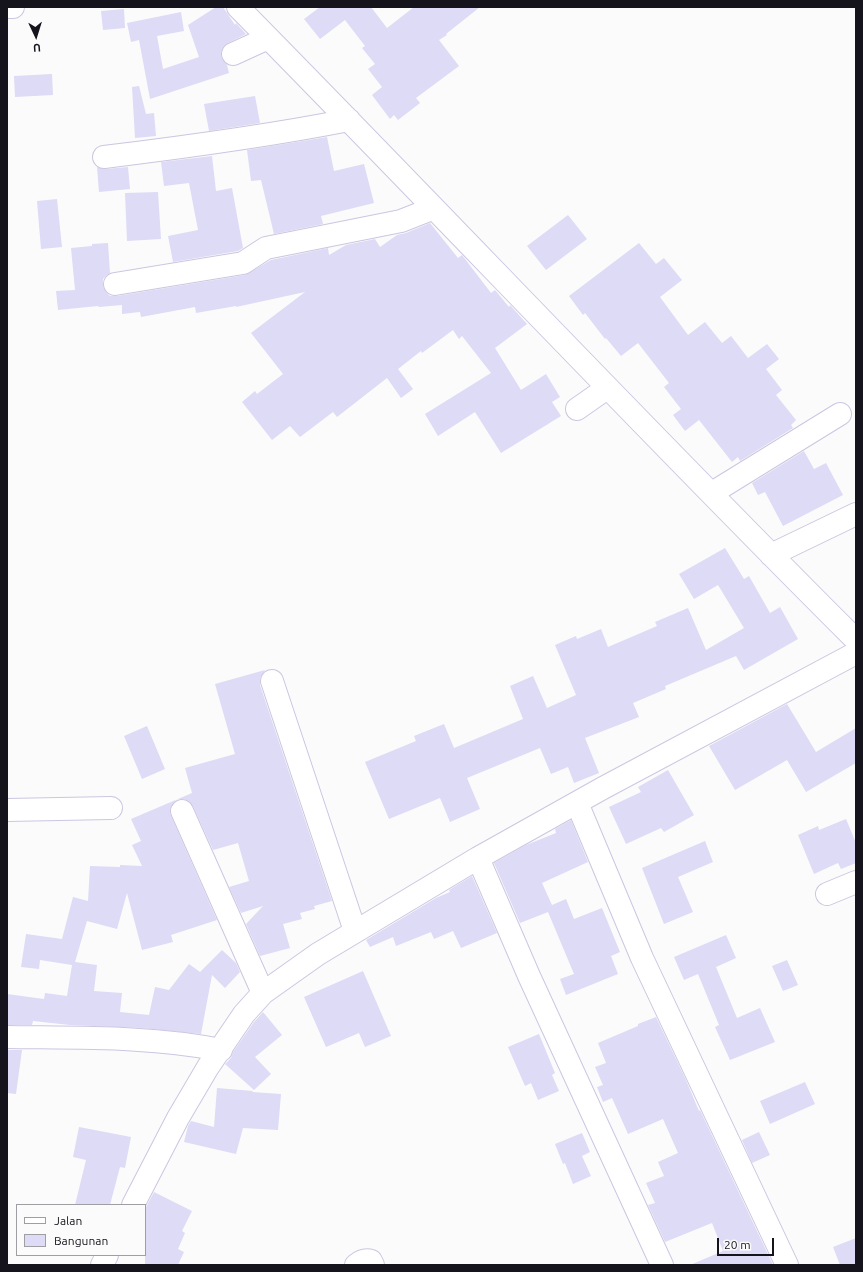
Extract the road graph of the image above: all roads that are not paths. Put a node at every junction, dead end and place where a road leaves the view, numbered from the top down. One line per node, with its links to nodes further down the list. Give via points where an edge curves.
1 (7, 7): 2 (street)
2 (13, 7)
3 (238, 7): 4 (street)
4 (268, 38): 5 (street); 6 (street)
5 (233, 54)
6 (349, 120): 7 (street, via 217,142); 8 (street)
7 (104, 157)
8 (434, 208): 9 (street, via 401,221 266,248 243,263); 10 (street)
9 (115, 284)
10 (607, 388): 11 (street); 13 (street)
11 (577, 409)
12 (840, 414): 13 (street)
13 (712, 493): 15 (street)
14 (856, 514): 15 (street)
15 (771, 555): 16 (street)
16 (856, 640)
17 (856, 653): 19 (street)
18 (272, 681): 26 (street)
19 (577, 803): 23 (street); 36 (street, via 642,958)
20 (111, 808): 21 (street)
21 (7, 810)
22 (182, 811): 27 (street)
23 (478, 858): 26 (street); 35 (street, via 529,976)
24 (856, 882): 25 (street)
25 (827, 894)
26 (355, 931): 27 (street)
27 (262, 993): 29 (street, via 244,1014)
28 (7, 1037): 29 (street, via 195,1044)
29 (221, 1050): 30 (street, via 178,1118)
30 (134, 1204)
31 (106, 1256): 32 (street)
32 (102, 1265)
33 (356, 1265): 34 (street, via 368,1260)
34 (373, 1265)
35 (662, 1265)
36 (787, 1265)

